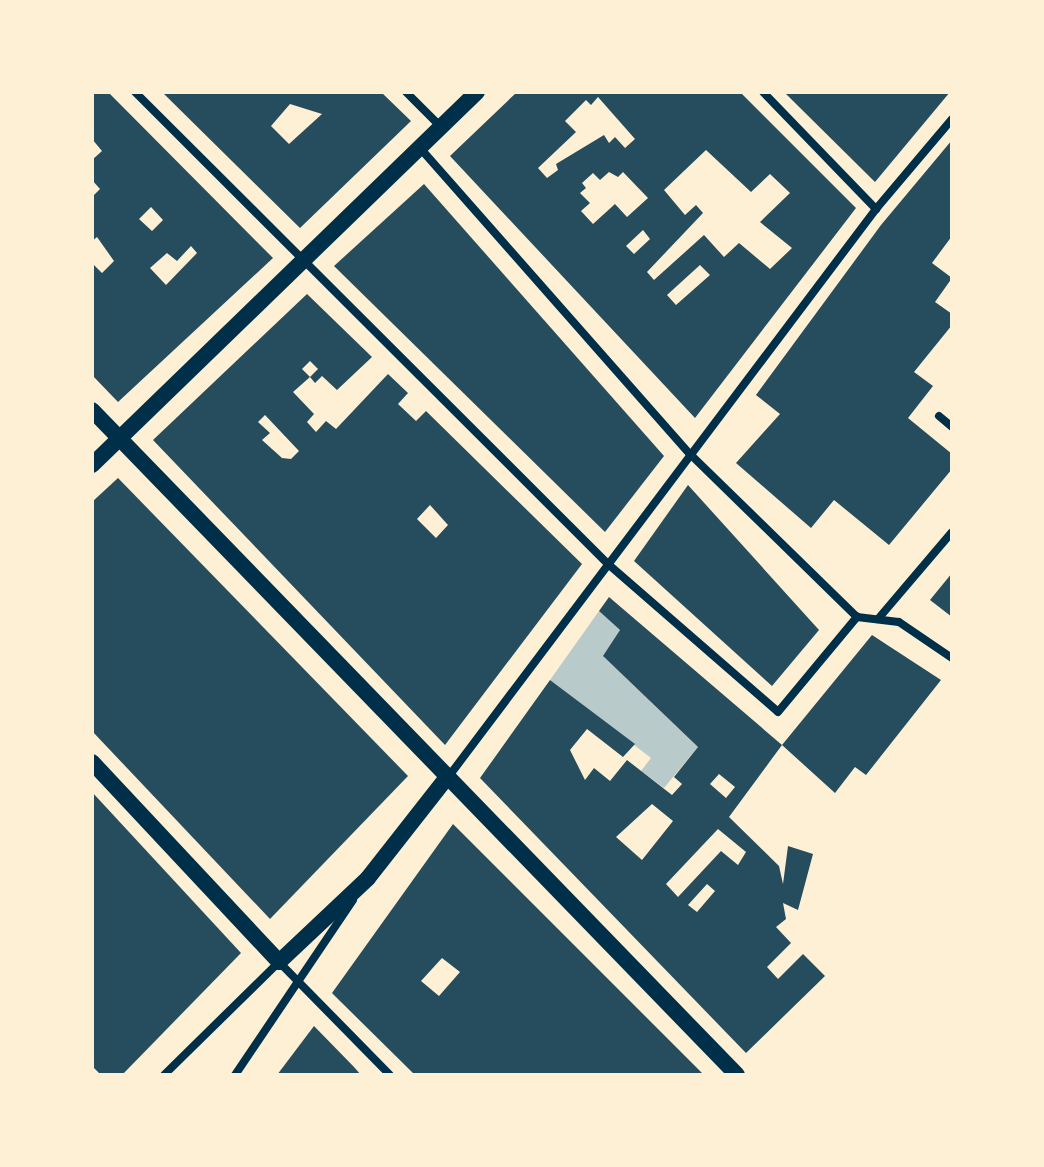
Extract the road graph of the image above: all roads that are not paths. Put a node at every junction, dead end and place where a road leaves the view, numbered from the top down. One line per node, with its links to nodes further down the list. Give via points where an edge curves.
1 (135, 92): 9 (street)
2 (406, 92): 6 (street)
3 (477, 92): 6 (main road)
4 (763, 92): 8 (street)
5 (952, 119): 8 (street)
6 (441, 127): 7 (main road)
7 (419, 148): 9 (main road); 14 (street)
8 (876, 209): 14 (street)
9 (303, 259): 13 (main road); 17 (street)
10 (92, 410): 13 (main road)
11 (939, 416): 12 (street)
12 (952, 427)
13 (120, 439): 15 (main road); 22 (main road)
14 (691, 455): 17 (street); 18 (street)
15 (92, 465)
16 (952, 532): 19 (street)
17 (608, 564): 18 (street, via 778,712); 22 (street)
18 (857, 617): 19 (street)
19 (878, 619): 20 (street, via 899,622)
20 (952, 658)
21 (92, 762): 24 (main road)
22 (448, 776): 23 (main road); 29 (main road)
23 (368, 878): 24 (main road); 25 (street)
24 (279, 962): 25 (street); 26 (street)
25 (298, 982): 27 (street); 28 (street)
26 (164, 1075)
27 (235, 1075)
28 (390, 1075)
29 (737, 1075)

